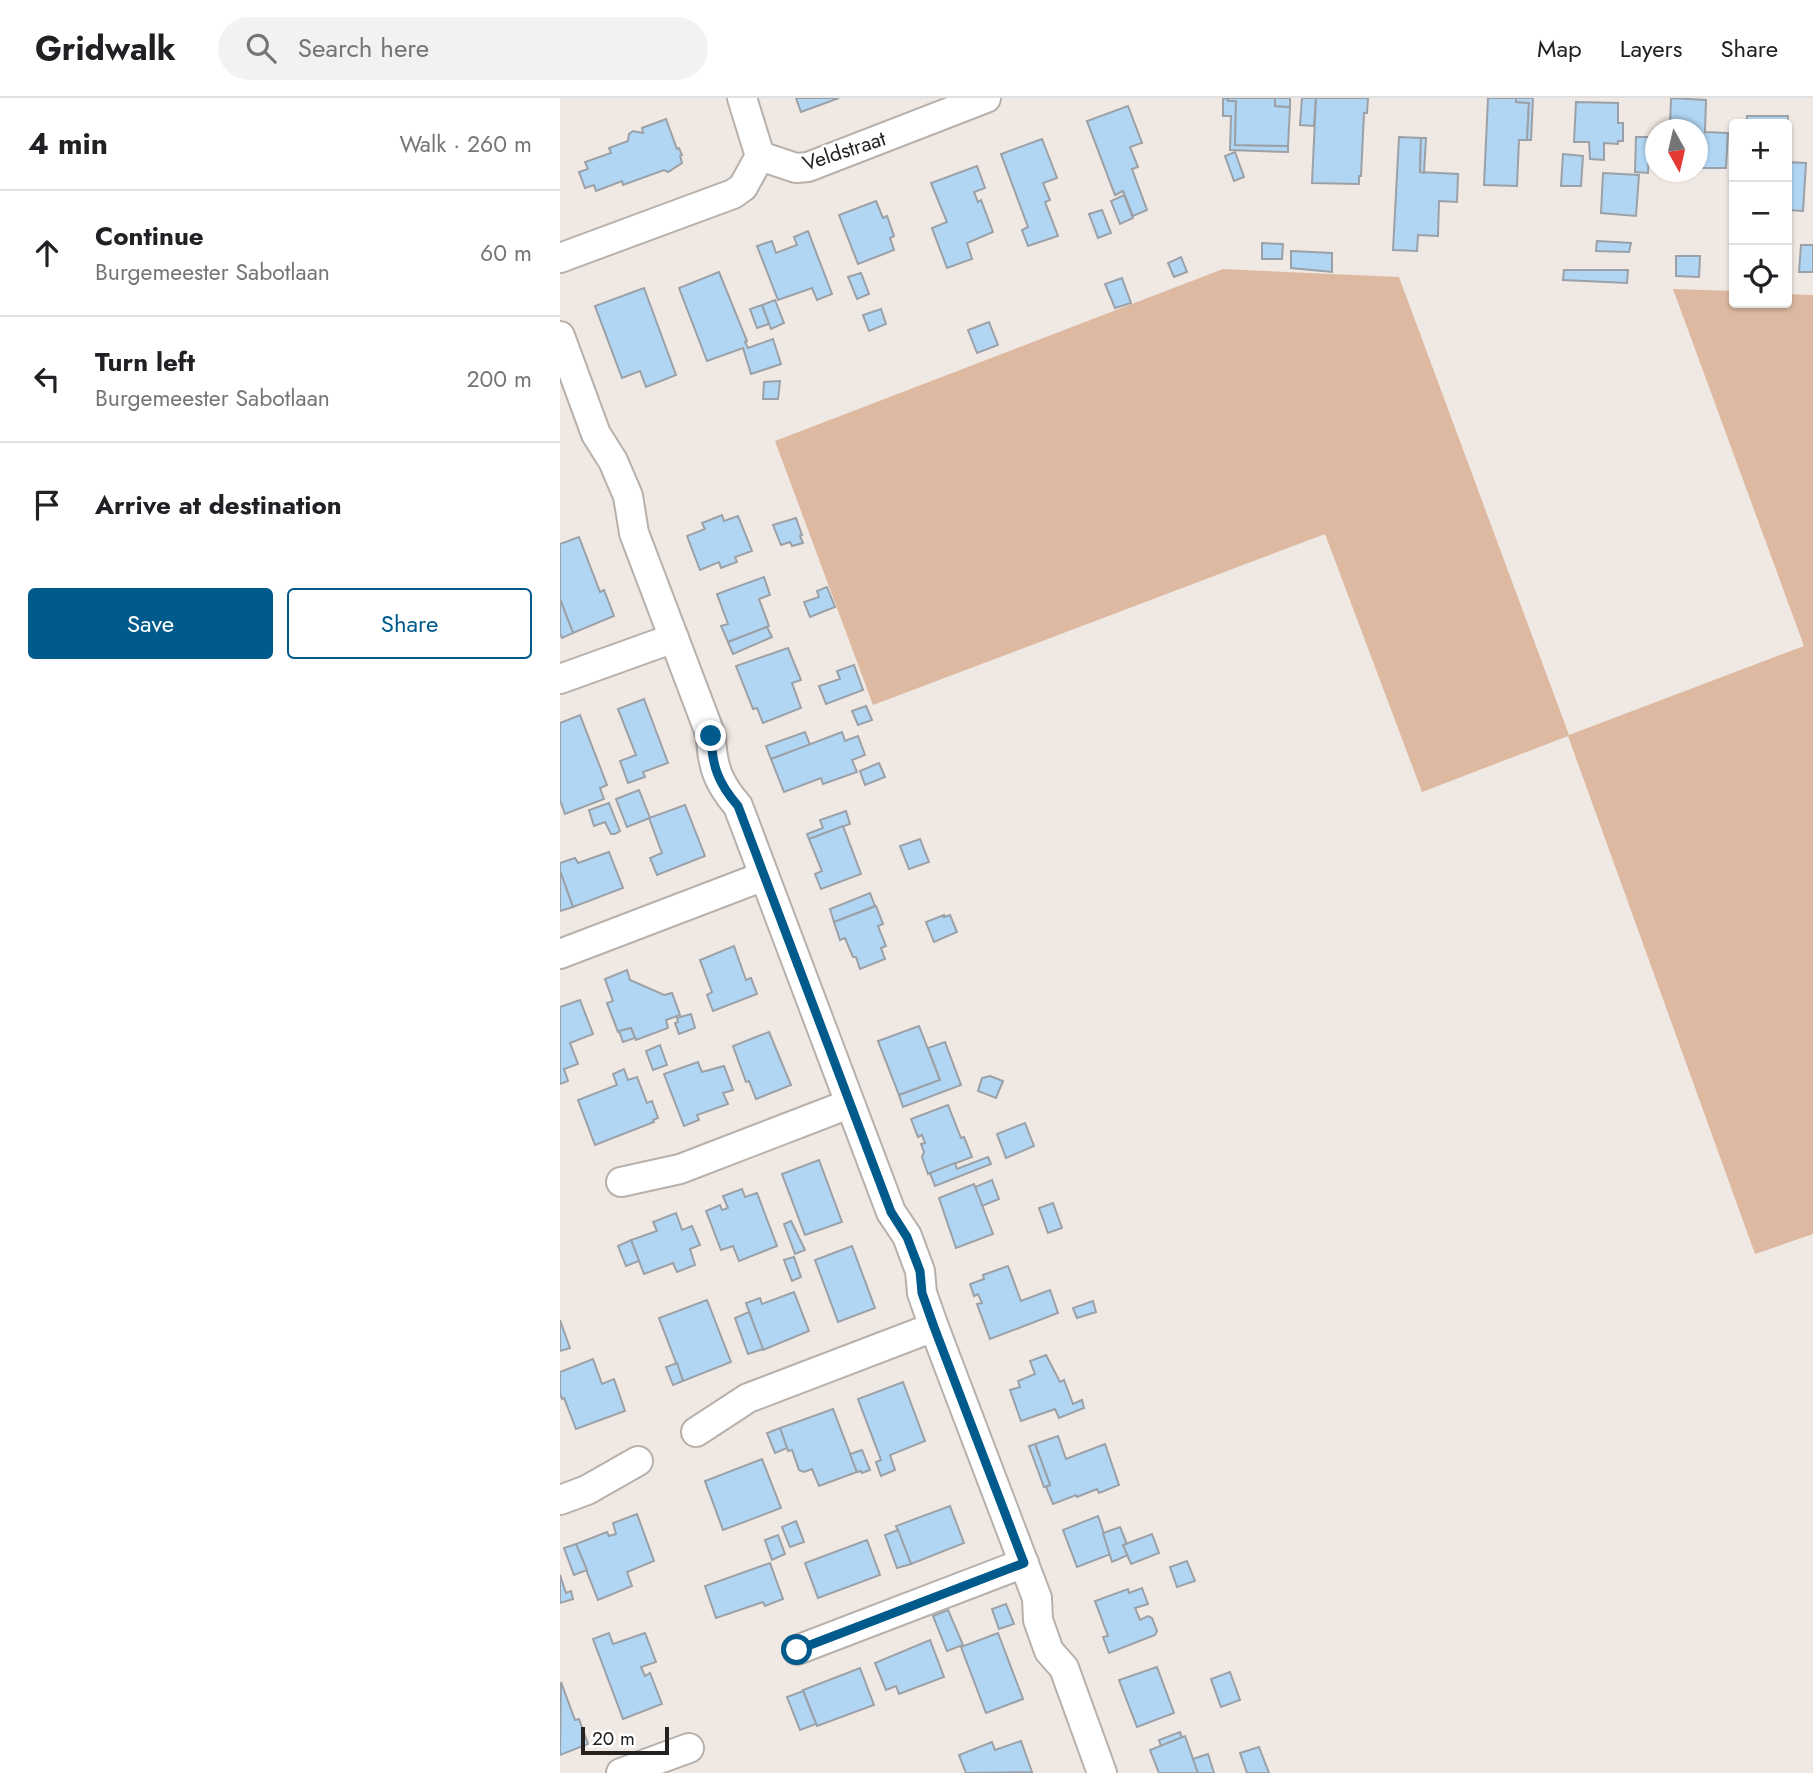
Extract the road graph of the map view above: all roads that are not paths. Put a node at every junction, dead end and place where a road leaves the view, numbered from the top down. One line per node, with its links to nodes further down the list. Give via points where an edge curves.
1 (742, 98): 3 (street)
2 (986, 98): 3 (street, Veldstraat, via 808,167 796,168)
3 (760, 156): 4 (street, via 743,187 733,194)
4 (560, 258)
5 (560, 337): 6 (street, via 596,434 628,496 634,533)
6 (674, 638): 7 (street); 8 (street, via 711,736 712,759 723,788 738,806)
7 (560, 679)
8 (764, 876): 9 (street); 10 (street)
9 (560, 954)
10 (849, 1104): 11 (street, via 680,1169); 12 (street, via 891,1212 920,1271)
11 (621, 1182)
12 (934, 1327): 13 (street, via 748,1398); 16 (street)
13 (696, 1432)
14 (638, 1461): 15 (street)
15 (560, 1500)
16 (1024, 1563): 17 (street); 20 (street, via 1049,1651 1064,1668)
17 (797, 1650)
18 (689, 1748): 19 (street)
19 (621, 1773)
20 (1102, 1773)

